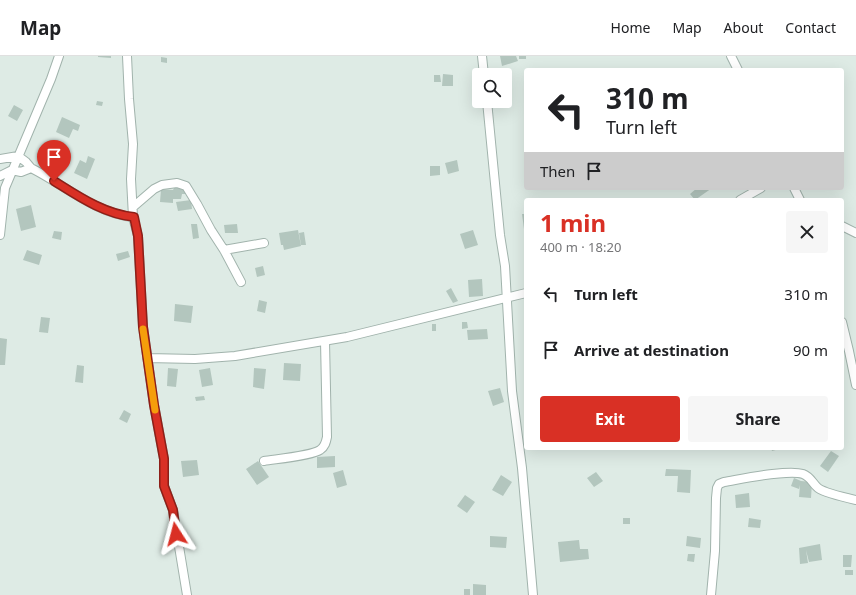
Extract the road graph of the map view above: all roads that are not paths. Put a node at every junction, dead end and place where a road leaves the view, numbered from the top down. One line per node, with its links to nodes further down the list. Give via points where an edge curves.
1 (59, 56): 8 (street)
2 (127, 56): 15 (street, via 133,144)
3 (482, 56): 5 (street)
4 (731, 56): 6 (street)
5 (483, 68)
6 (737, 68)
7 (488, 108): 24 (street, via 505,266)
8 (18, 156): 9 (street); 10 (street); 11 (street)
9 (0, 158)
10 (31, 168): 11 (street, via 21,172); 16 (street, via 95,205)
11 (12, 170): 12 (street); 19 (street, via 5,188)
12 (0, 176)
13 (758, 190): 14 (street)
14 (744, 198)
15 (133, 208): 16 (street); 21 (street, via 162,185 186,186)
16 (134, 217): 27 (street, via 138,236)
17 (844, 227): 18 (street)
18 (856, 232)
19 (0, 235)
20 (264, 243): 21 (street)
21 (224, 250): 22 (street)
22 (241, 282)
23 (524, 294): 24 (street)
24 (506, 298): 26 (street); 32 (street, via 512,391 522,468)
25 (844, 330): 28 (street)
26 (325, 341): 27 (street, via 235,356 195,359); 29 (street, via 326,445 311,453)
27 (147, 358): 31 (street, via 164,459 164,486 173,510)
28 (856, 385)
29 (264, 461)
30 (856, 500): 33 (street, via 824,491 804,474 790,472 720,484 716,498)
31 (186, 595)
32 (533, 595)
33 (712, 595)

